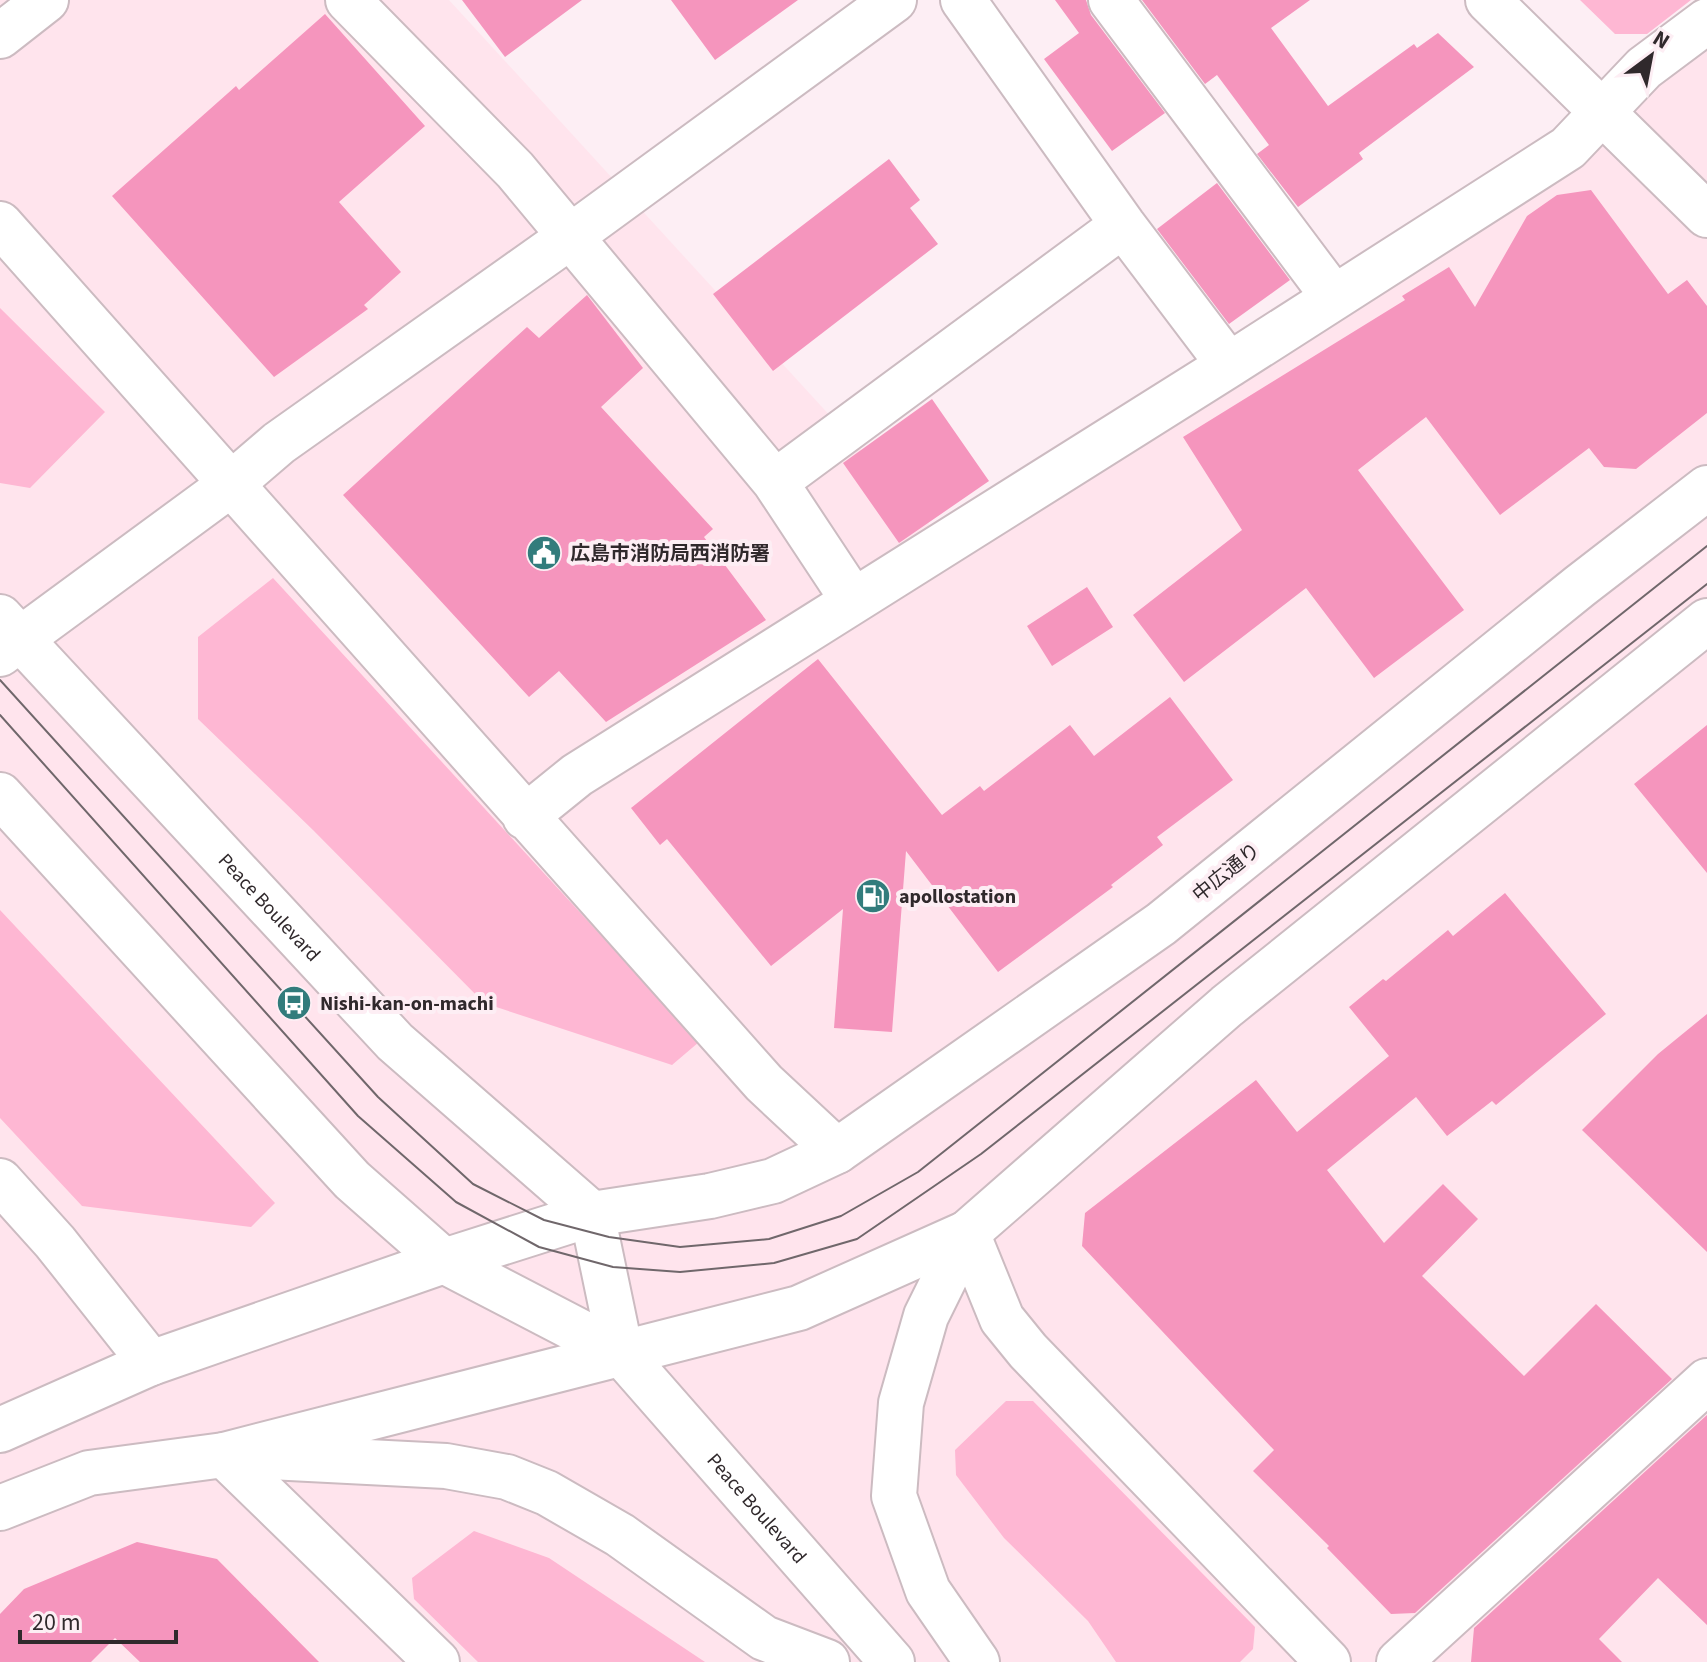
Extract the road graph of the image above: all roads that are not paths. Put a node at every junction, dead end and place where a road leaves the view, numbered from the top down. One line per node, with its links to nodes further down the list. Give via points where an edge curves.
1 (46, 0): 8 (street)
2 (348, 0): 13 (street, via 515,170)
3 (894, 0): 13 (street)
4 (963, 0): 12 (street)
5 (1111, 0): 14 (street)
6 (1488, 0): 9 (street)
7 (1707, 21): 9 (street, via 1644,68)
8 (0, 36)
9 (1603, 113): 10 (street); 14 (street, via 1568,148)
10 (1707, 215)
11 (0, 224): 17 (street)
12 (1123, 225): 15 (street); 16 (street)
13 (571, 236): 16 (street); 17 (street, via 279,443)
14 (1333, 296): 15 (street)
15 (1229, 365): 19 (street)
16 (775, 482): 19 (street)
17 (230, 485): 21 (street); 23 (street)
18 (1707, 488): 24 (street, 中広通り, via 1161,924)
19 (853, 600): 23 (street, via 577,775)
20 (1707, 621): 27 (street, via 1227,1006)
21 (6, 636): 26 (street, Peace Boulevard, via 395,1042)
22 (0, 795): 28 (street, Peace Boulevard, via 352,1180)
23 (525, 817): 24 (street, via 764,1083)
24 (837, 1151): 26 (street, 中広通り, via 773,1181)
25 (0, 1181): 30 (street)
26 (592, 1214): 28 (street, 中広通り); 29 (street, Peace Boulevard)
27 (967, 1233): 29 (street, via 799,1308); 38 (street, via 926,1316 901,1403 894,1496 928,1591); 39 (street, via 1002,1319 1028,1351)
28 (444, 1261): 29 (street, Peace Boulevard); 30 (street, 中広通り)
29 (621, 1353): 33 (street); 37 (street, Peace Boulevard)
30 (151, 1363): 32 (street, 中広通り)
31 (1707, 1381): 40 (street)
32 (0, 1430)
33 (224, 1455): 34 (street, via 89,1473); 35 (street); 36 (street, via 446,1466 507,1477 547,1493 620,1535 764,1638)
34 (0, 1508)
35 (437, 1662)
36 (827, 1662)
37 (892, 1662)
38 (977, 1662)
39 (1328, 1662)
40 (1399, 1662)

